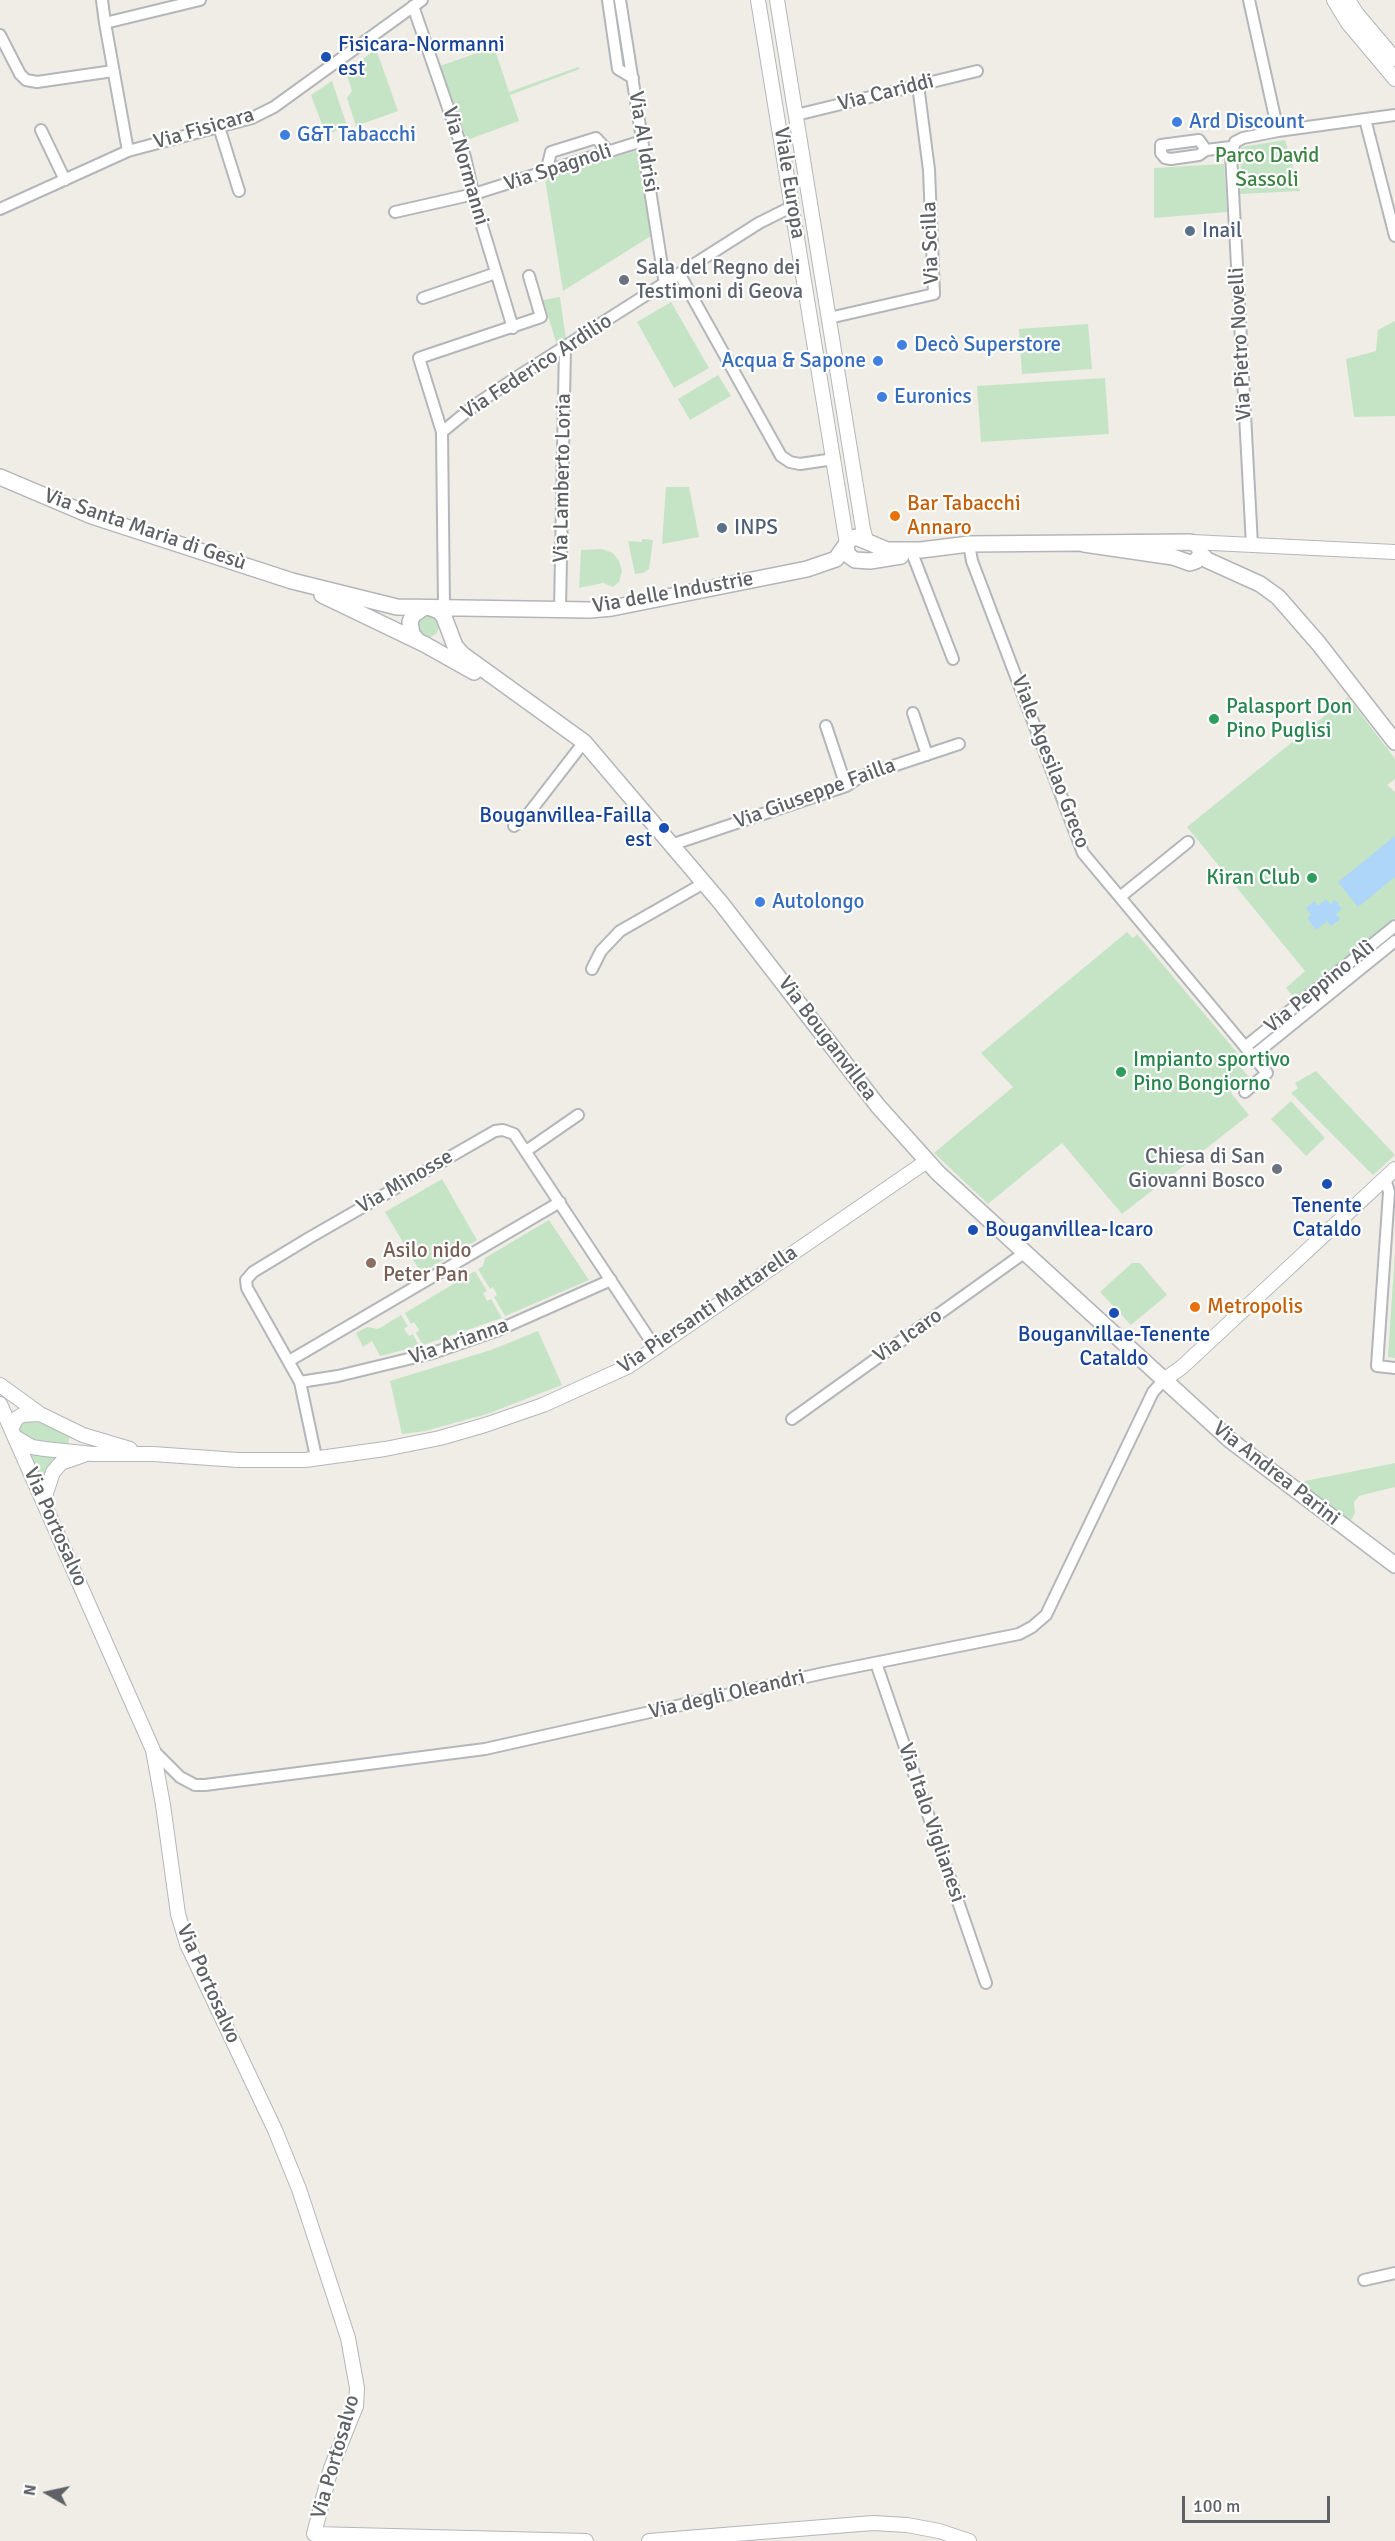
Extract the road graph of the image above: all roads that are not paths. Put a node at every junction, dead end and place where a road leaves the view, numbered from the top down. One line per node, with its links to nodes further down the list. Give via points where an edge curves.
1 (102, 0): 11 (street)
2 (200, 0): 11 (street)
3 (608, 0): 17 (street, via 618,69)
4 (620, 0): 17 (street, Via Al Idrisi)
5 (758, 0): 35 (street, Viale Europa)
6 (777, 0): 20 (street, Viale Europa)
7 (1249, 0): 25 (street)
8 (1334, 0): 13 (street, via 1348,23)
9 (1348, 0): 13 (street)
10 (417, 3): 23 (street, Via Fisicara, via 274,107); 34 (street, Via Normanni)
11 (105, 23): 16 (street)
12 (0, 35): 16 (street, via 26,80)
13 (1375, 47): 14 (street); 18 (street)
14 (1395, 59)
15 (977, 71): 19 (street, Via Cariddi)
16 (114, 75): 29 (street)
17 (633, 78): 26 (street, Via Al Idrisi)
18 (1395, 79)
19 (918, 85): 20 (street, Via Cariddi); 44 (street, Via Scilla, via 928,170 934,294)
20 (796, 115): 44 (street, Viale Europa)
21 (1395, 115): 22 (street)
22 (1365, 119): 25 (street); 38 (street)
23 (219, 127): 29 (street, Via Fisicara); 33 (street)
24 (41, 130): 32 (street)
25 (1278, 131): 27 (street, via 1243,138)
26 (642, 141): 30 (street, Via Spagnoli); 42 (street, Via Al Idrisi)
27 (1232, 147): 28 (street); 52 (street, Via Pietro Novelli)
28 (1206, 150)
29 (128, 151): 32 (street, Via Fisicara)
30 (609, 152): 31 (street, Via Spagnoli); 31 (street, via 596,138 551,152)
31 (546, 172): 34 (street, Via Spagnoli)
32 (65, 180): 36 (street, Via Fisicara)
33 (239, 192)
34 (474, 194): 37 (street, Via Spagnoli); 39 (street, Via Normanni)
35 (793, 206): 40 (street, Via Federico Ardilio); 48 (street, Viale Europa)
36 (0, 209)
37 (394, 212)
38 (1395, 236)
39 (496, 273): 43 (street); 45 (street, Via Normanni)
40 (680, 274): 42 (street, Via Federico Ardilio); 48 (street, via 781,456 800,464)
41 (529, 276): 45 (street, via 541,317)
42 (665, 285): 46 (street, Via Federico Ardilio)
43 (423, 298)
44 (829, 318): 50 (street, Viale Europa)
45 (513, 328): 47 (street, via 419,358)
46 (566, 347): 47 (street, Via Federico Ardilio, via 475,405); 60 (street, Via Lamberto Loria)
47 (442, 432): 58 (street)
48 (834, 459): 56 (street, Viale Europa)
49 (0, 477): 57 (main road, Via Santa Maria di Gesù, via 92,516)
50 (867, 541): 53 (main road, via 887,550); 56 (main road, via 856,537)
51 (969, 544): 53 (main road); 54 (main road, via 1084,544); 76 (street, Viale Agesilao Greco, via 972,561 1083,852)
52 (1252, 545): 54 (street, via 1222,545); 55 (street)
53 (916, 551): 56 (main road, via 893,558); 63 (street)
54 (1193, 552): 68 (main road, via 1260,584 1292,611)
55 (1395, 552)
56 (852, 553): 60 (main road, Via delle Industrie, via 807,569 612,608)
57 (292, 581): 58 (main road, via 386,604); 62 (main road)
58 (433, 608): 59 (main road); 61 (main road, via 442,614); 62 (main road, via 416,612 410,622 412,634)
59 (503, 609): 60 (main road, Via delle Industrie); 61 (main road, via 462,615)
60 (560, 609)
61 (446, 629): 62 (main road, via 438,641); 64 (main road, via 462,654)
62 (420, 642): 64 (main road)
63 (953, 659)
64 (505, 686): 67 (main road, Via Bouganvillea)
65 (914, 713): 70 (street)
66 (826, 726): 71 (street)
67 (584, 742): 72 (street, via 529,813); 74 (main road, Via Bouganvillea)
68 (1395, 742)
69 (959, 744): 70 (street, Via Giuseppe Failla)
70 (927, 755): 71 (street, Via Giuseppe Failla, via 860,777)
71 (846, 786): 74 (street, Via Giuseppe Failla)
72 (514, 826)
73 (1188, 842): 76 (street)
74 (671, 845): 75 (main road, Via Bouganvillea)
75 (704, 883): 79 (street, via 620,931 601,951); 84 (main road, Via Bouganvillea, via 878,1106)
76 (1120, 897): 80 (street, Viale Agesilao Greco)
77 (1395, 926): 80 (street, Via Peppino Alì)
78 (1395, 940): 80 (street, Via Peppino Alì)
79 (592, 969)
80 (1249, 1052): 81 (street, Viale Agesilao Greco, via 1267,1072)
81 (1245, 1092)
82 (578, 1115): 83 (street)
83 (526, 1151): 86 (street, Via Minosse); 90 (street, Via Minosse, via 514,1134 495,1131 248,1275 247,1288)
84 (927, 1161): 87 (main road, Via Bouganvillea); 89 (street, Via Piersanti Mattarella)
85 (1390, 1174): 91 (street, via 1377,1366); 92 (street)
86 (560, 1202): 88 (street, Via Minosse); 90 (street)
87 (1024, 1253): 92 (main road, Via Bouganvillea); 97 (street, Via Icaro)
88 (611, 1280): 89 (street, Via Minosse); 93 (street, Via Arianna, via 496,1331 433,1353)
89 (656, 1349): 101 (street, Via Piersanti Mattarella, via 596,1382 485,1425 384,1449)
90 (289, 1360): 93 (street, Via Minosse)
91 (1395, 1368)
92 (1164, 1380): 103 (main road, Via Andrea Parini, via 1230,1440); 104 (street, Via degli Oleandri, via 1153,1392 1043,1618 1019,1634)
93 (300, 1382): 101 (street, Via Minosse)
94 (0, 1385): 96 (street)
95 (0, 1404): 98 (street, Via Portosalvo)
96 (40, 1414): 98 (street, via 17,1418); 100 (street, via 83,1435)
97 (792, 1419)
98 (13, 1433): 99 (street, via 32,1447); 102 (street, Via Portosalvo)
99 (93, 1454): 100 (street); 102 (street, via 61,1464 49,1482)
100 (153, 1454): 101 (street, Via Piersanti Mattarella, via 238,1460)
101 (316, 1458)
102 (45, 1504): 105 (street, Via Portosalvo)
103 (1394, 1564)
104 (876, 1663): 105 (street, Via degli Oleandri, via 485,1749 205,1785 195,1785 180,1777); 106 (street, Via Italo Viglianesi)
105 (153, 1750): 109 (street, Via Portosalvo, via 178,1914 187,1944 299,2189 353,2360 356,2406 331,2468)
106 (987, 1983)
107 (1395, 2273): 108 (street)
108 (1364, 2280)
109 (314, 2537): 110 (street)
110 (586, 2541)
111 (649, 2541): 112 (street, via 873,2523 907,2525)
112 (969, 2541)

